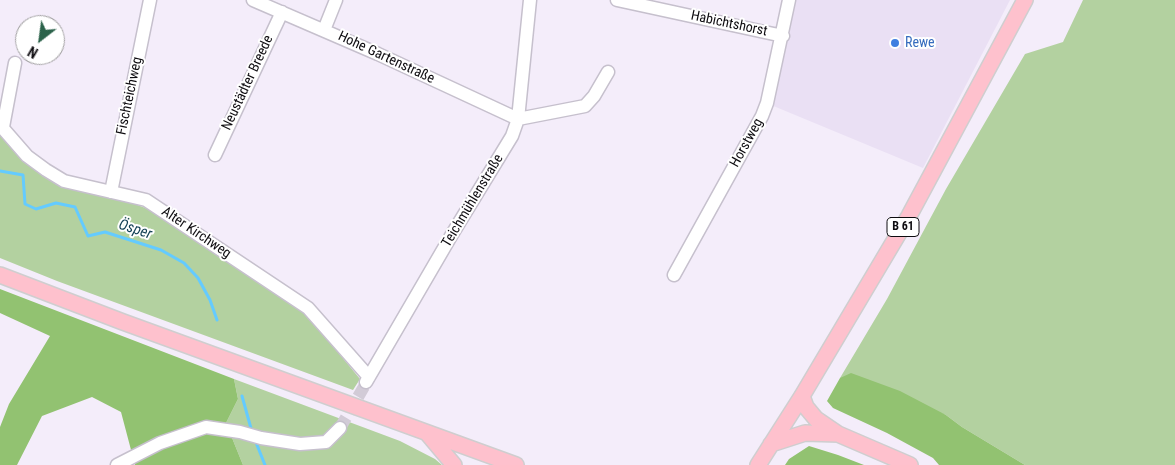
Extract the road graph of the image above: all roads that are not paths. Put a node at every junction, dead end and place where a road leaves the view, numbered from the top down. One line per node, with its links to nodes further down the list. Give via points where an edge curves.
1 (150, 0): 16 (street, Fischteichweg)
2 (253, 0): 8 (street, Hohe Gartenstraße)
3 (336, 0): 9 (street)
4 (530, 0): 13 (street, Teichmühlenstraße)
5 (617, 0): 10 (street, Habichtshorst)
6 (789, 0): 10 (street, Horstweg)
7 (1025, 0): 20 (main road, B 61, via 909,216)
8 (282, 12): 9 (street, Hohe Gartenstraße); 15 (street, Neustädter Breede)
9 (324, 30): 13 (street, Hohe Gartenstraße)
10 (782, 36): 18 (street, Horstweg, via 762,116)
11 (15, 63): 14 (street, Alter Kirchweg)
12 (608, 72): 13 (street, via 585,106)
13 (518, 119): 19 (street, Teichmühlenstraße, via 512,136)
14 (1, 126): 16 (street, Alter Kirchweg, via 27,156 64,181)
15 (215, 155)
16 (111, 192): 19 (street, Alter Kirchweg, via 156,205 308,308)
17 (0, 275): 22 (main road)
18 (674, 275)
19 (367, 381)
20 (802, 396): 23 (main road, via 816,419); 24 (main road, B 61)
21 (340, 428): 26 (street, via 326,442 300,444 206,427 160,443)
22 (426, 432): 25 (main road); 27 (main road)
23 (838, 434): 24 (main road, via 805,433); 30 (main road)
24 (771, 444): 29 (main road, B 61)
25 (481, 459): 28 (main road)
26 (117, 465)
27 (454, 465)
28 (516, 465)
29 (758, 465)
30 (910, 465)

